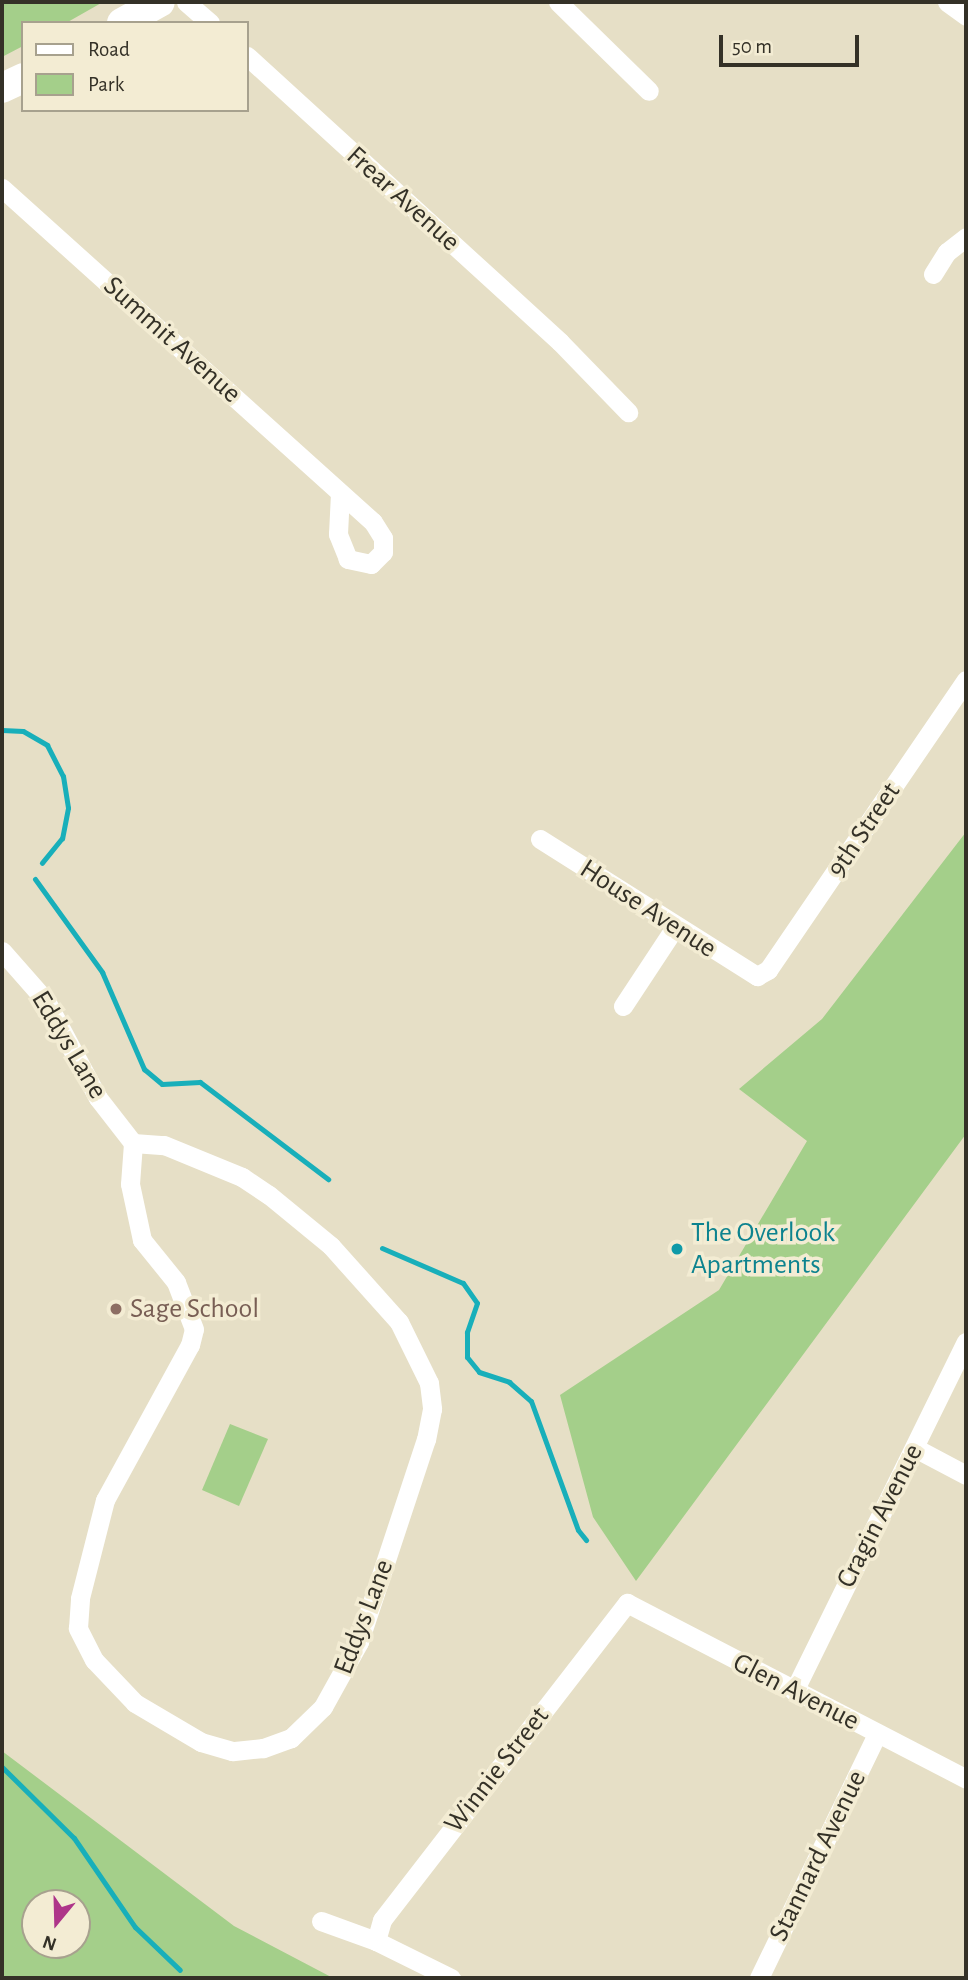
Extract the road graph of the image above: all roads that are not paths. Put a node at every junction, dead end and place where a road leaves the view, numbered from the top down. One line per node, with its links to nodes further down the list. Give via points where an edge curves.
1 (160, 2): 6 (main road)
2 (186, 2): 7 (street)
3 (558, 2): 11 (street)
4 (947, 2): 5 (street)
5 (966, 16)
6 (126, 21)
7 (208, 21)
8 (248, 58): 15 (street, Frear Avenue, via 560,342)
9 (21, 79): 10 (main road)
10 (2, 88)
11 (649, 91)
12 (2, 188): 16 (street, Summit Avenue)
13 (966, 236): 14 (street, via 947,252)
14 (933, 274)
15 (628, 412)
16 (340, 493)
17 (966, 680): 21 (street, 9th Street, via 768,970)
18 (540, 839): 19 (street, House Avenue)
19 (676, 927): 21 (street, House Avenue); 22 (street)
20 (2, 951): 23 (street, Eddys Lane, via 46,1001 98,1098)
21 (757, 976)
22 (623, 1006)
23 (133, 1143): 23 (street, Eddys Lane, via 130,1184 142,1240 176,1282 194,1329 190,1345 105,1500 79,1598 78,1628 93,1660 135,1703 201,1742 232,1751 263,1748 291,1738 323,1707 359,1642 426,1439 432,1409 429,1383 399,1322 384,1304 331,1246 269,1195 242,1177 164,1145)
24 (966, 1342): 25 (street, Cragin Avenue)
25 (915, 1448): 26 (street); 28 (street, Cragin Avenue)
26 (966, 1475)
27 (627, 1603): 28 (street, Glen Avenue); 32 (street, Winnie Street, via 382,1920)
28 (794, 1691): 29 (street, Glen Avenue)
29 (877, 1734): 30 (street, Glen Avenue); 34 (street, Stannard Avenue)
30 (966, 1779)
31 (321, 1922): 32 (street)
32 (376, 1941): 33 (street)
33 (451, 1978)
34 (760, 1978)

